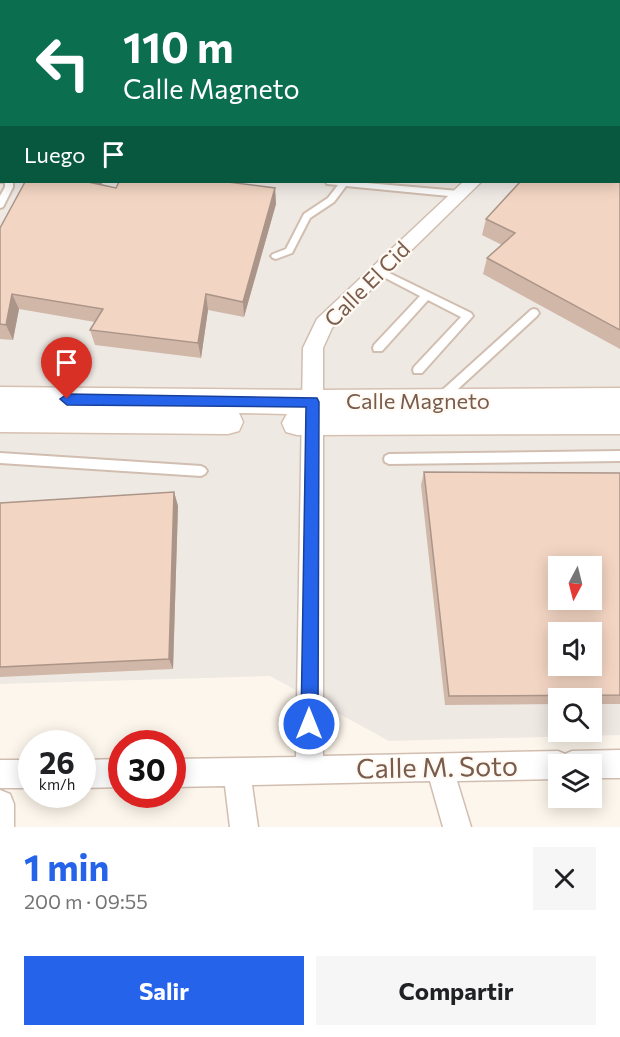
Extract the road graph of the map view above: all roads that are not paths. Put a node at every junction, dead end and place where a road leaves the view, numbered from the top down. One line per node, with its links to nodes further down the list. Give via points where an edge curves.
1 (9, 183): 4 (lane)
2 (344, 183): 3 (lane); 5 (lane, via 332,200 307,216 289,251)
3 (466, 188): 6 (street, Calle El Cid)
4 (0, 205)
5 (276, 256)
6 (380, 271): 7 (lane); 14 (street, Calle El Cid, via 324,324 313,348)
7 (427, 295): 9 (lane); 10 (lane, via 468,316)
8 (534, 312): 12 (lane)
9 (378, 348)
10 (418, 370)
11 (0, 399): 14 (main road, Calle Magneto)
12 (438, 400): 13 (main road, Calle Magneto); 14 (main road, Calle Magneto); 16 (lane)
13 (620, 400)
14 (312, 412): 15 (main road, Calle Magneto); 16 (main road, Calle Magneto); 26 (street, Calle El Cid)
15 (0, 420)
16 (413, 422): 17 (main road, Calle Magneto)
17 (620, 422)
18 (620, 456): 20 (lane)
19 (0, 458): 21 (lane)
20 (389, 459)
21 (201, 471)
22 (602, 764): 23 (street)
23 (620, 764)
24 (548, 765): 25 (street, Calle M. Soto)
25 (440, 768): 26 (street, Calle M. Soto); 34 (street)
26 (309, 770): 27 (street, Calle M. Soto)
27 (237, 772): 28 (street, Calle M. Soto); 33 (street)
28 (186, 773)
29 (0, 774): 30 (street)
30 (18, 774)
31 (0, 804): 32 (street)
32 (0, 827)
33 (244, 827)
34 (457, 827)

